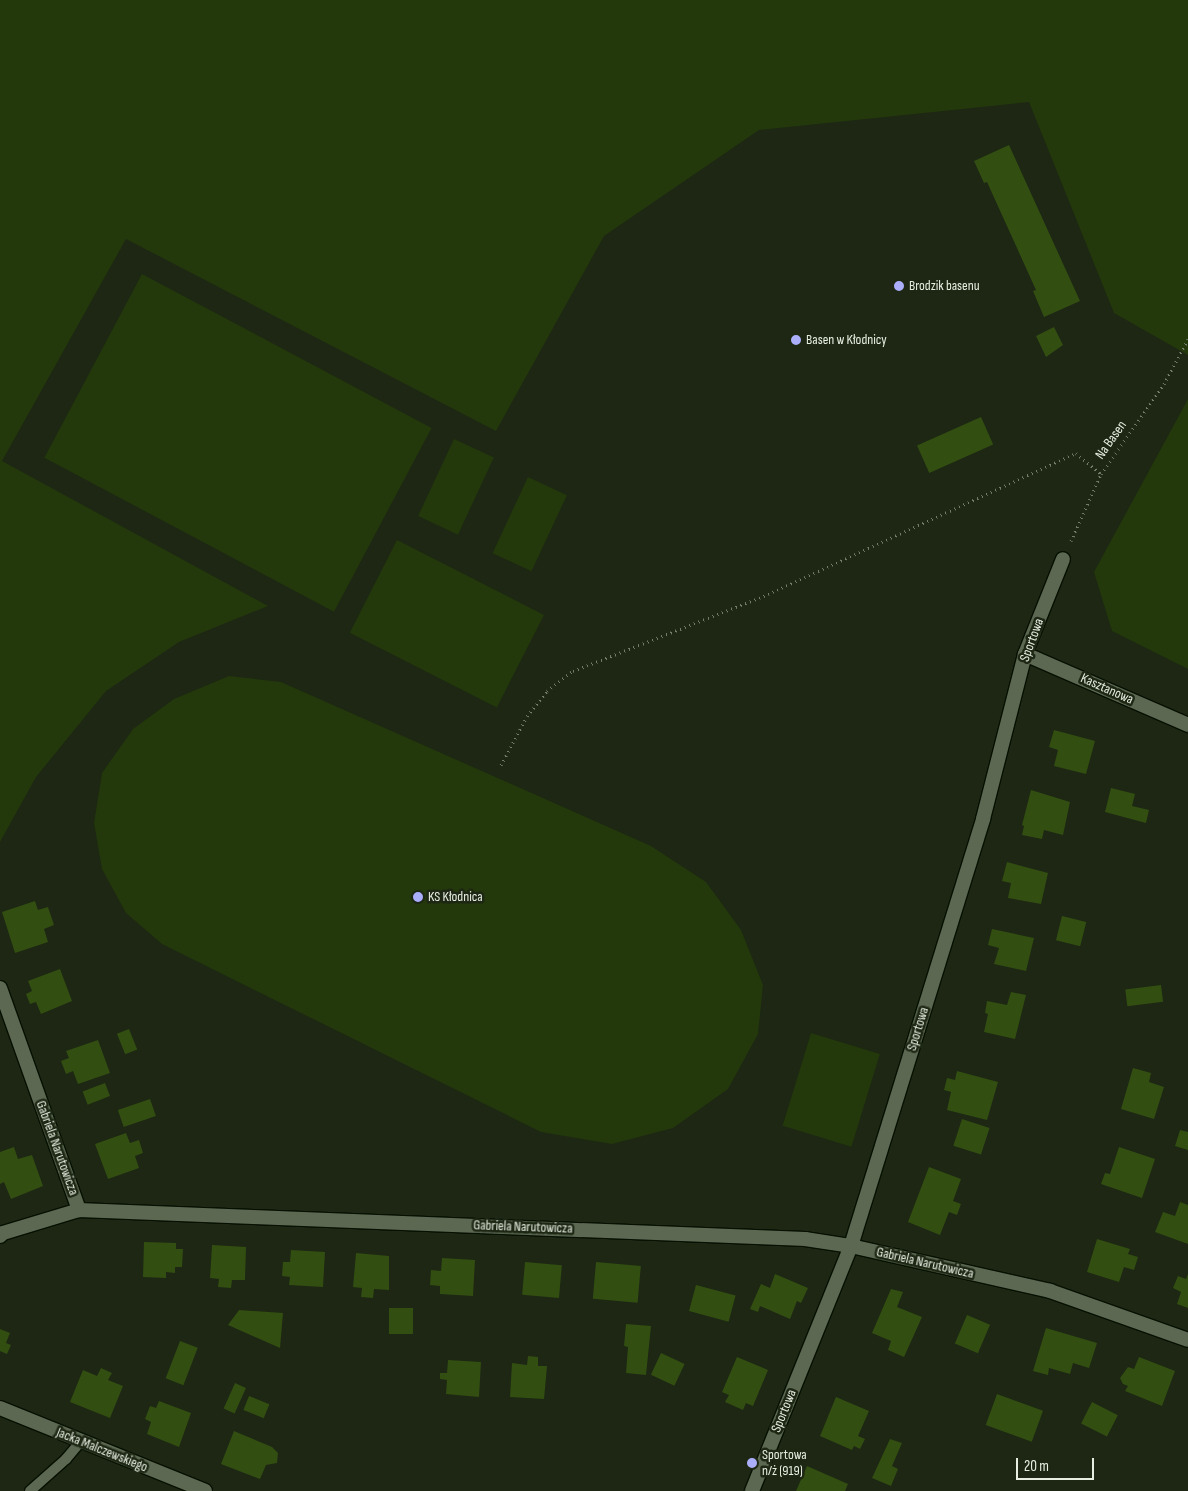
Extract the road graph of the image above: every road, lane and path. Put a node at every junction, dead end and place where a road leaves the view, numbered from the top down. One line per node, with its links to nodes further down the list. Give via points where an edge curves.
1 (1188, 339): 2 (path, Na Basen, via 1164,384)
2 (1101, 474): 3 (path, Na Basen); 6 (path, via 1076,453 768,594 573,671 547,691 527,716)
3 (1063, 559): 4 (street, Sportowa)
4 (1025, 654): 5 (street, Kasztanowa); 10 (street, Sportowa, via 983,819)
5 (1188, 725)
6 (502, 765)
7 (0, 988): 8 (street, Gabriela Narutowicza)
8 (79, 1210): 9 (street); 10 (street, Gabriela Narutowicza, via 805,1238)
9 (0, 1236)
10 (851, 1246): 11 (street, Gabriela Narutowicza, via 1050,1291); 16 (street, Sportowa)
11 (1188, 1340)
12 (0, 1408): 13 (street, Jacka Malczewskiego)
13 (81, 1441): 14 (lane); 15 (street, Jacka Malczewskiego)
14 (30, 1491)
15 (204, 1491)
16 (752, 1491)

